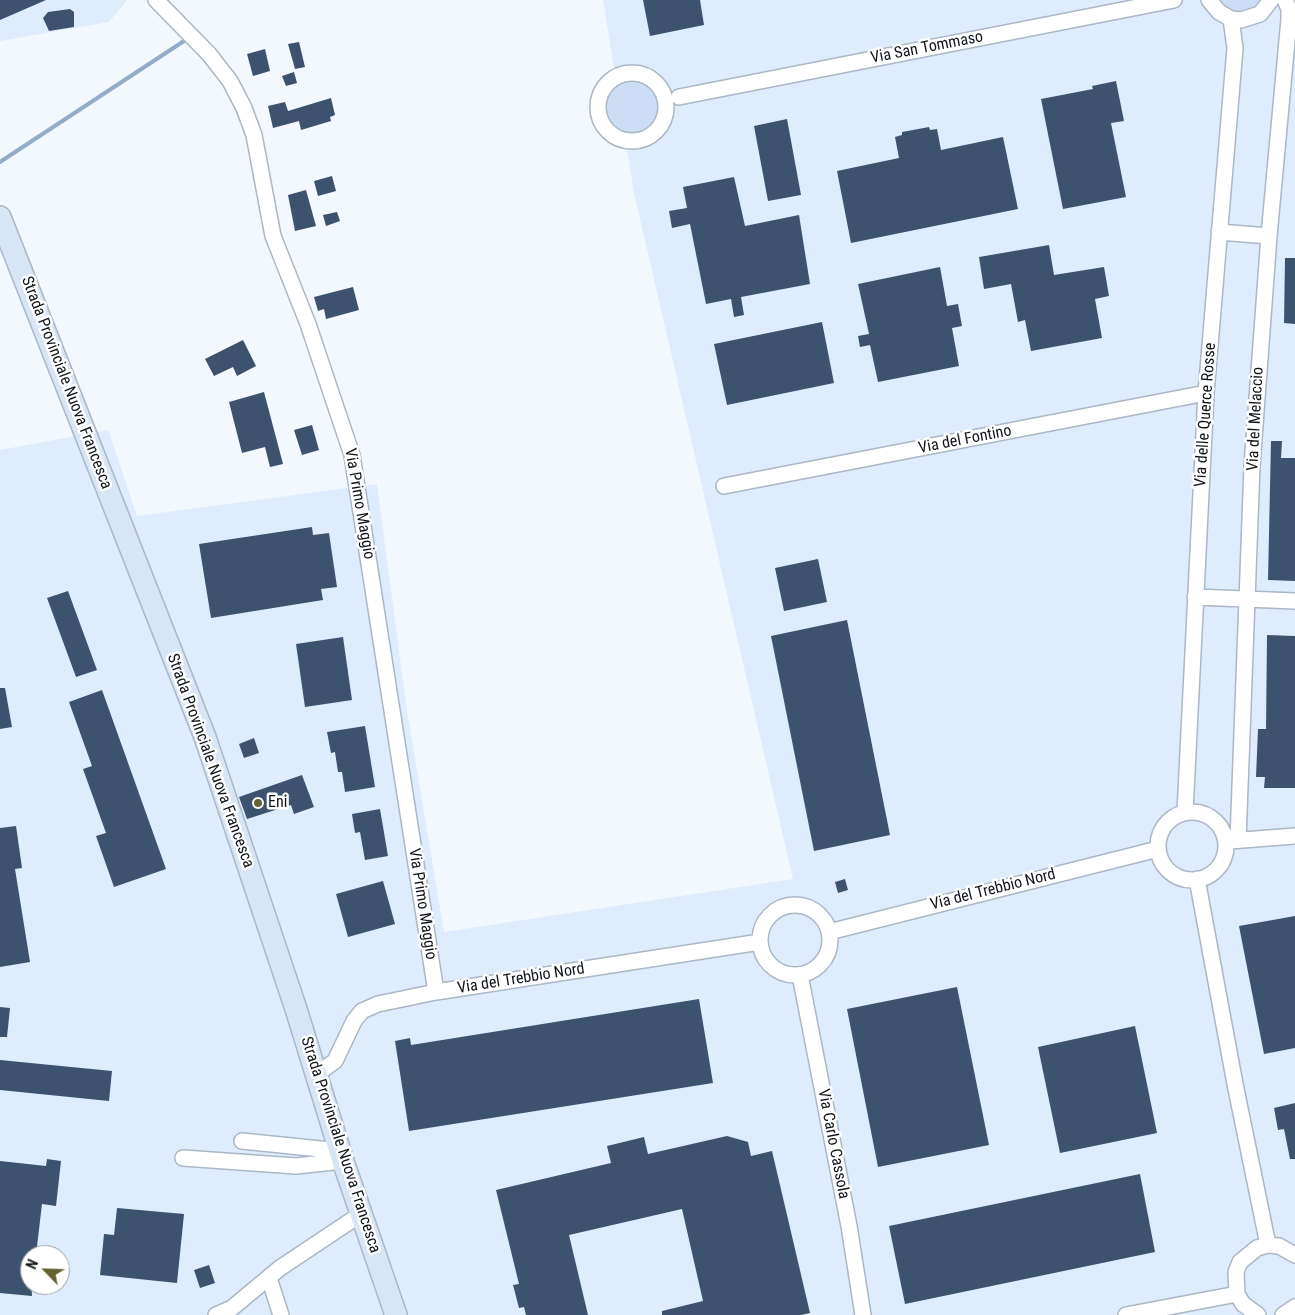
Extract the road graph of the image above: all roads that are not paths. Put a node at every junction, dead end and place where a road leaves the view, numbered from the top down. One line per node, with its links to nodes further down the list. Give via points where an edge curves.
1 (156, 0): 28 (street, Via Primo Maggio, via 209,54 230,81 244,108 254,135 273,236 308,324 352,455)
2 (1174, 0): 10 (street, Via San Tommaso)
3 (1209, 0): 6 (street, via 1219,12)
4 (1271, 0): 7 (street, via 1260,14)
5 (1285, 0): 14 (street, Via del Melaccio, via 1289,18)
6 (1231, 19): 7 (street); 8 (street, Via delle Querce Rosse)
7 (1247, 20): 8 (street)
8 (1235, 48): 13 (street, Via delle Querce Rosse)
9 (661, 90): 10 (street); 11 (street); 11 (street, via 644,76 621,76 603,90 599,112 608,132 632,141 648,137 656,130)
10 (679, 97): 11 (street)
11 (665, 111)
12 (0, 217): 29 (main road, Strada Provinciale Nuova Francesca, via 205,737)
13 (1219, 232): 14 (street); 15 (street, Via delle Querce Rosse)
14 (1268, 236): 18 (street, Via del Melaccio, via 1252,466)
15 (1206, 394): 16 (street, Via del Fontino); 17 (street, Via delle Querce Rosse)
16 (724, 486)
17 (1195, 597): 18 (street); 20 (street, Via delle Querce Rosse)
18 (1247, 599): 19 (street); 22 (street, Via del Melaccio)
19 (1295, 601)
20 (1185, 812): 22 (street, via 1209,816); 23 (street, via 1163,828)
21 (1295, 836): 22 (street)
22 (1232, 841): 24 (street, via 1219,866)
23 (1158, 849): 24 (street, via 1160,860 1167,869 1186,880); 25 (street, Via del Trebbio Nord)
24 (1197, 880): 34 (street)
25 (829, 932): 26 (street, via 825,922 810,908 790,905 772,914 765,922); 27 (street, via 827,955 811,971)
26 (760, 942): 27 (street, via 766,960 773,967 781,972); 28 (street, Via del Trebbio Nord)
27 (800, 974): 42 (street, Via Carlo Cassola)
28 (436, 992): 29 (street, Via del Trebbio Nord, via 378,1004 362,1011 335,1061)
29 (318, 1074): 31 (main road, Strada Provinciale Nuova Francesca)
30 (242, 1141): 31 (street)
31 (342, 1156): 32 (street, via 296,1166); 33 (main road, Strada Provinciale Nuova Francesca)
32 (183, 1158)
33 (361, 1214): 36 (street); 41 (main road, Strada Provinciale Nuova Francesca)
34 (1268, 1245): 35 (street, via 1279,1246); 37 (street, via 1252,1251 1240,1262 1235,1278)
35 (1295, 1255)
36 (269, 1278): 39 (street, via 232,1308); 40 (street)
37 (1237, 1294): 43 (street); 44 (street, via 1242,1304)
38 (1295, 1308): 45 (street)
39 (216, 1315)
40 (281, 1315)
41 (396, 1315)
42 (863, 1315)
43 (1126, 1315)
44 (1258, 1315)
45 (1283, 1315)

